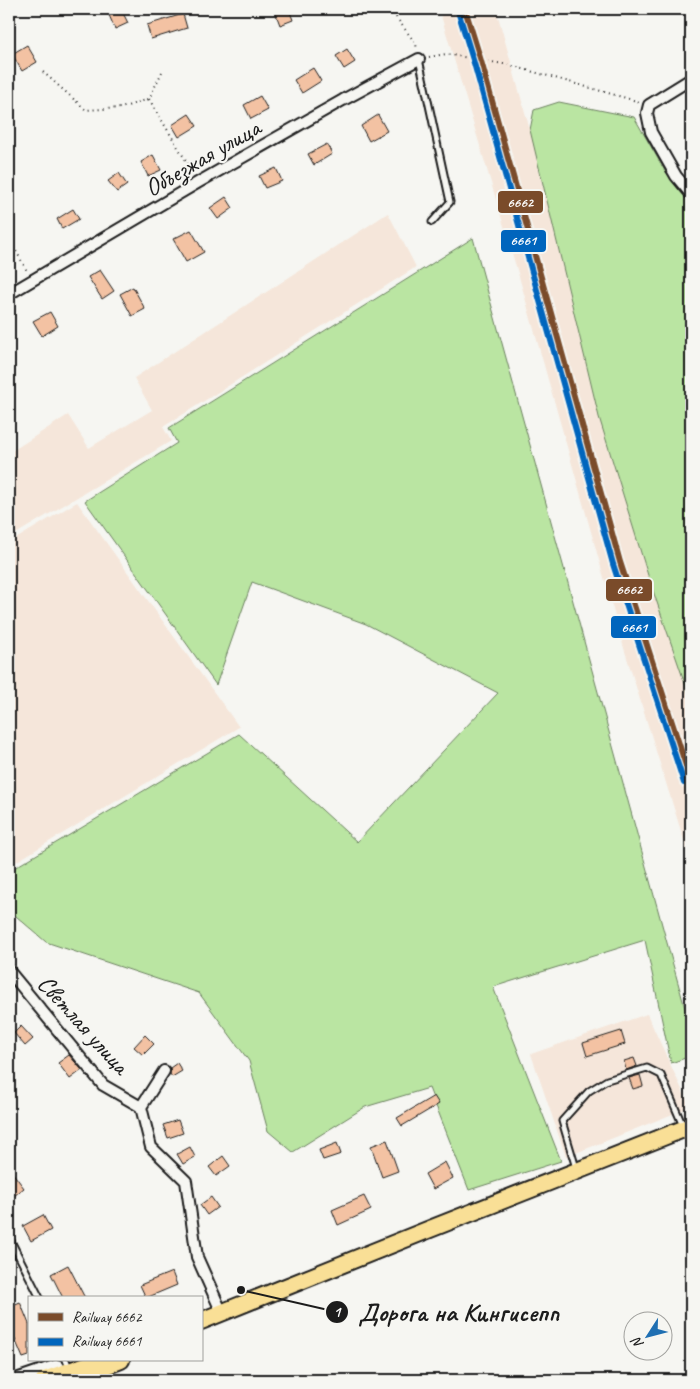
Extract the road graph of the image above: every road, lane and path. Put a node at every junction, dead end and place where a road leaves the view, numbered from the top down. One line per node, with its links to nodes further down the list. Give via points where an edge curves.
1 (390, 9): 2 (path, via 416,44)
2 (419, 60): 7 (path, via 446,54 509,65); 8 (street, Объезжая улица); 10 (lane, via 450,202)
3 (43, 72): 6 (path, via 86,110 121,108)
4 (162, 72): 6 (path)
5 (691, 79): 7 (street)
6 (149, 99): 8 (path)
7 (649, 105): 9 (street, via 647,113 651,132 676,176)
8 (198, 182): 12 (street, Объезжая улица)
9 (691, 194)
10 (432, 222)
11 (9, 238): 12 (path)
12 (33, 281): 13 (street, Объезжая улица)
13 (9, 294)
14 (9, 971): 16 (street, Светлая улица, via 103,1085)
15 (164, 1071): 16 (street)
16 (141, 1107): 21 (street, via 151,1147 186,1181 196,1257)
17 (688, 1128): 18 (main road); 18 (lane, via 661,1074 647,1068 606,1080 589,1091 562,1121)
18 (577, 1171): 21 (main road)
19 (9, 1237): 20 (lane)
20 (39, 1296)
21 (222, 1313): 22 (main road)
22 (202, 1323)
23 (95, 1362): 25 (main road)
24 (112, 1362): 25 (main road)
25 (71, 1371): 26 (main road); 27 (main road)
26 (19, 1380)
27 (44, 1380)

